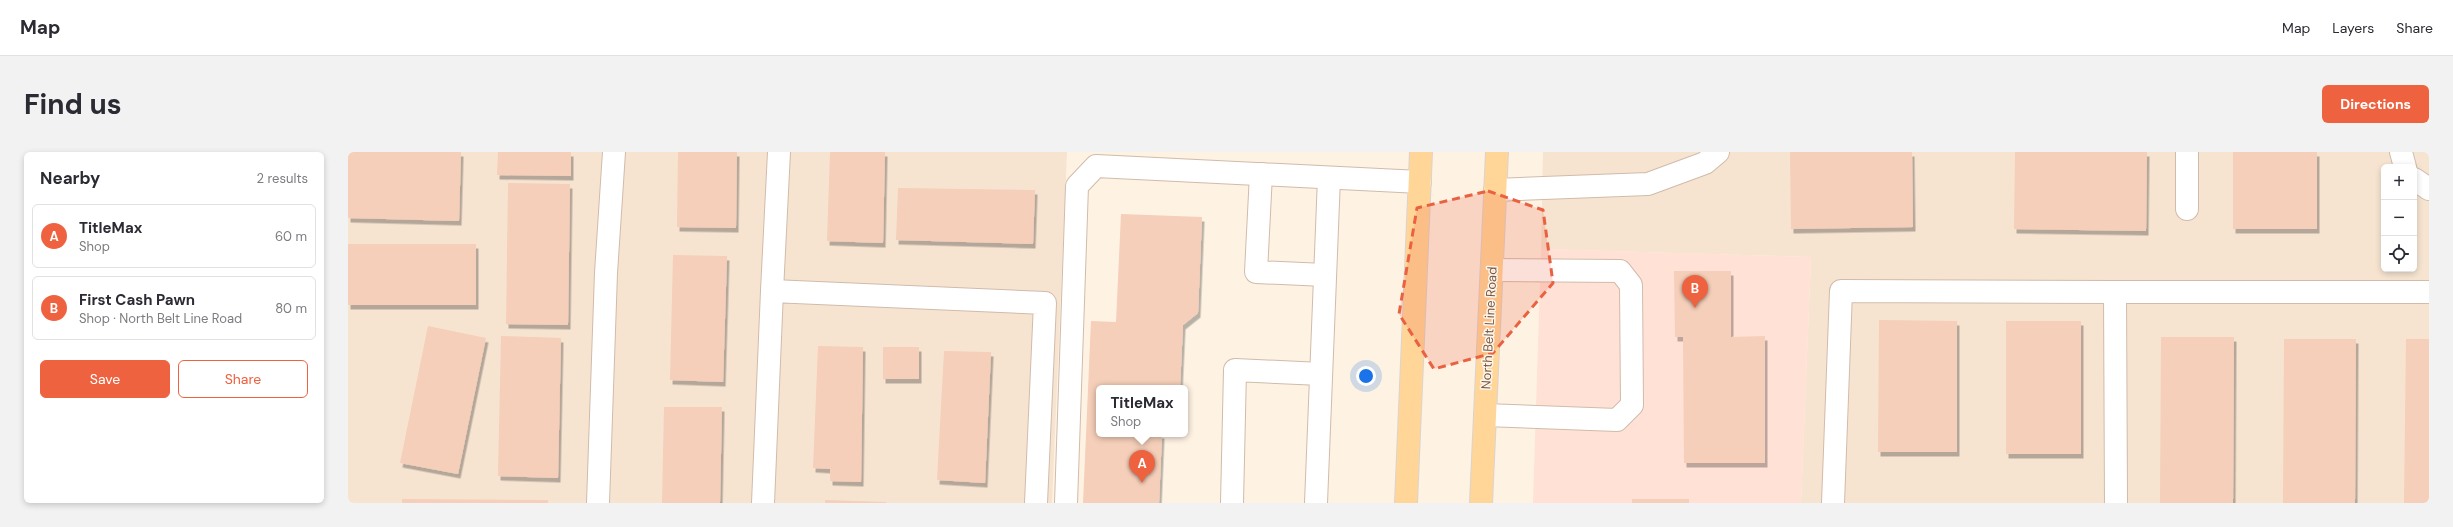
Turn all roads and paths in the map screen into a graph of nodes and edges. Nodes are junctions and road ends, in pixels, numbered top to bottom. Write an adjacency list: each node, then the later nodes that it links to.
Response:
1 (614, 152): 23 (lane)
2 (779, 152): 18 (lane)
3 (1421, 152): 12 (main road)
4 (1497, 152): 14 (main road, North Belt Line Road)
5 (1718, 152): 14 (lane)
6 (2187, 152): 15 (lane)
7 (2400, 152): 8 (lane)
8 (2404, 164)
9 (1261, 174): 10 (lane); 17 (lane); 26 (lane)
10 (1328, 178): 12 (lane); 17 (lane)
11 (2417, 181): 13 (lane)
12 (1420, 182): 29 (main road)
13 (2429, 189)
14 (1495, 190): 16 (main road, North Belt Line Road)
15 (2187, 209)
16 (1492, 270): 22 (main road, North Belt Line Road); 22 (lane)
17 (1325, 275): 21 (lane)
18 (772, 291): 24 (lane); 25 (lane)
19 (2115, 292): 20 (lane); 31 (lane); 32 (lane)
20 (2429, 292)
21 (1321, 374): 27 (lane); 28 (lane)
22 (1485, 415): 30 (main road, North Belt Line Road)
23 (598, 503)
24 (763, 503)
25 (1036, 503)
26 (1066, 503)
27 (1232, 503)
28 (1316, 503)
29 (1406, 503)
30 (1481, 503)
31 (1833, 503)
32 (2116, 503)

